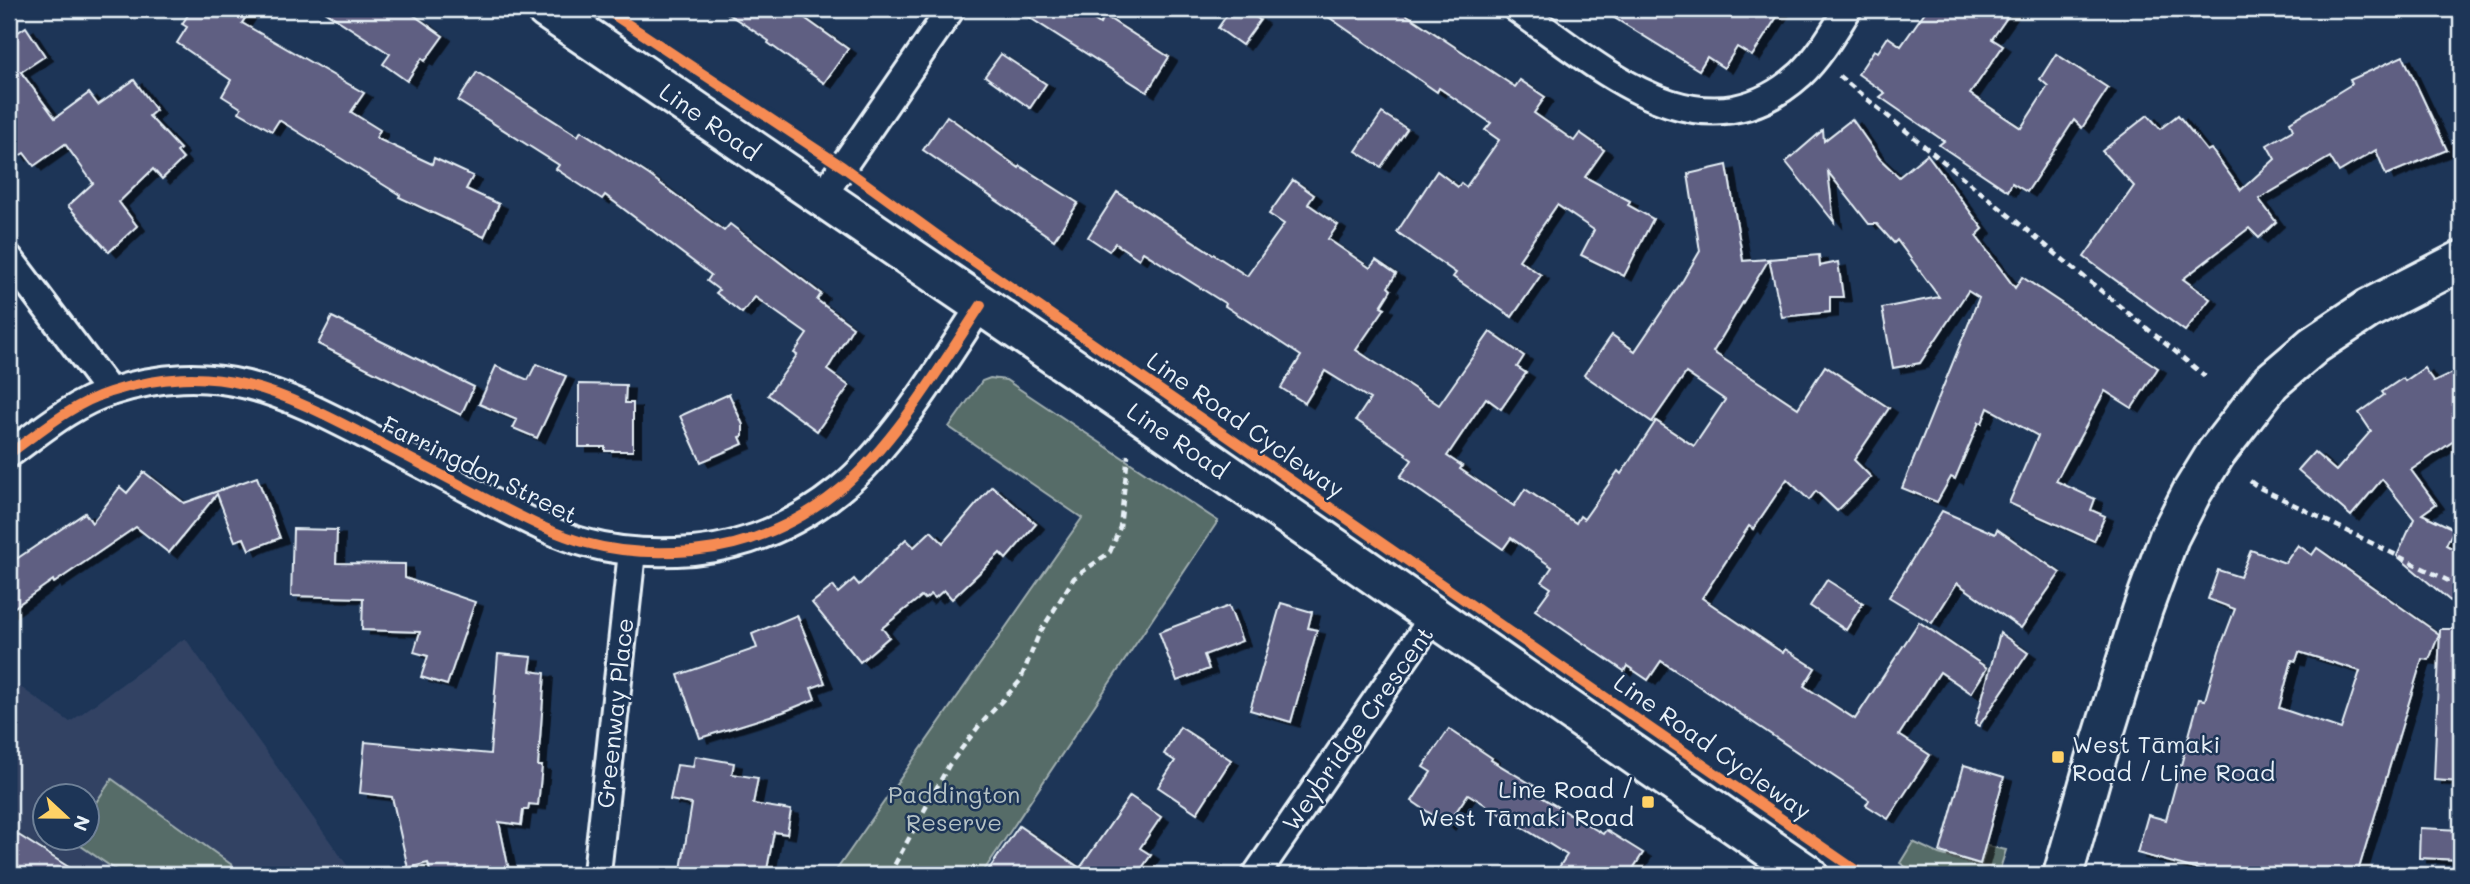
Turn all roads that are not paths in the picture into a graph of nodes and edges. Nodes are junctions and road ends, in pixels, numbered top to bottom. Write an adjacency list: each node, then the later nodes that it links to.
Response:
1 (546, 9): 5 (main road, Line Road)
2 (951, 9): 5 (street)
3 (1517, 9): 4 (street)
4 (1848, 9)
5 (821, 198): 8 (main road, Line Road)
6 (9, 258): 9 (street)
7 (2461, 261): 16 (main road)
8 (981, 305): 11 (street, Farringdon Street); 12 (main road, Line Road)
9 (110, 392): 10 (street, Farringdon Street); 11 (street, Farringdon Street)
10 (9, 454)
11 (632, 552): 13 (street, Greenway Place)
12 (1434, 616): 14 (street, Weybridge Crescent); 15 (main road, Line Road)
13 (597, 873)
14 (1256, 875)
15 (1808, 875)
16 (2063, 875)

